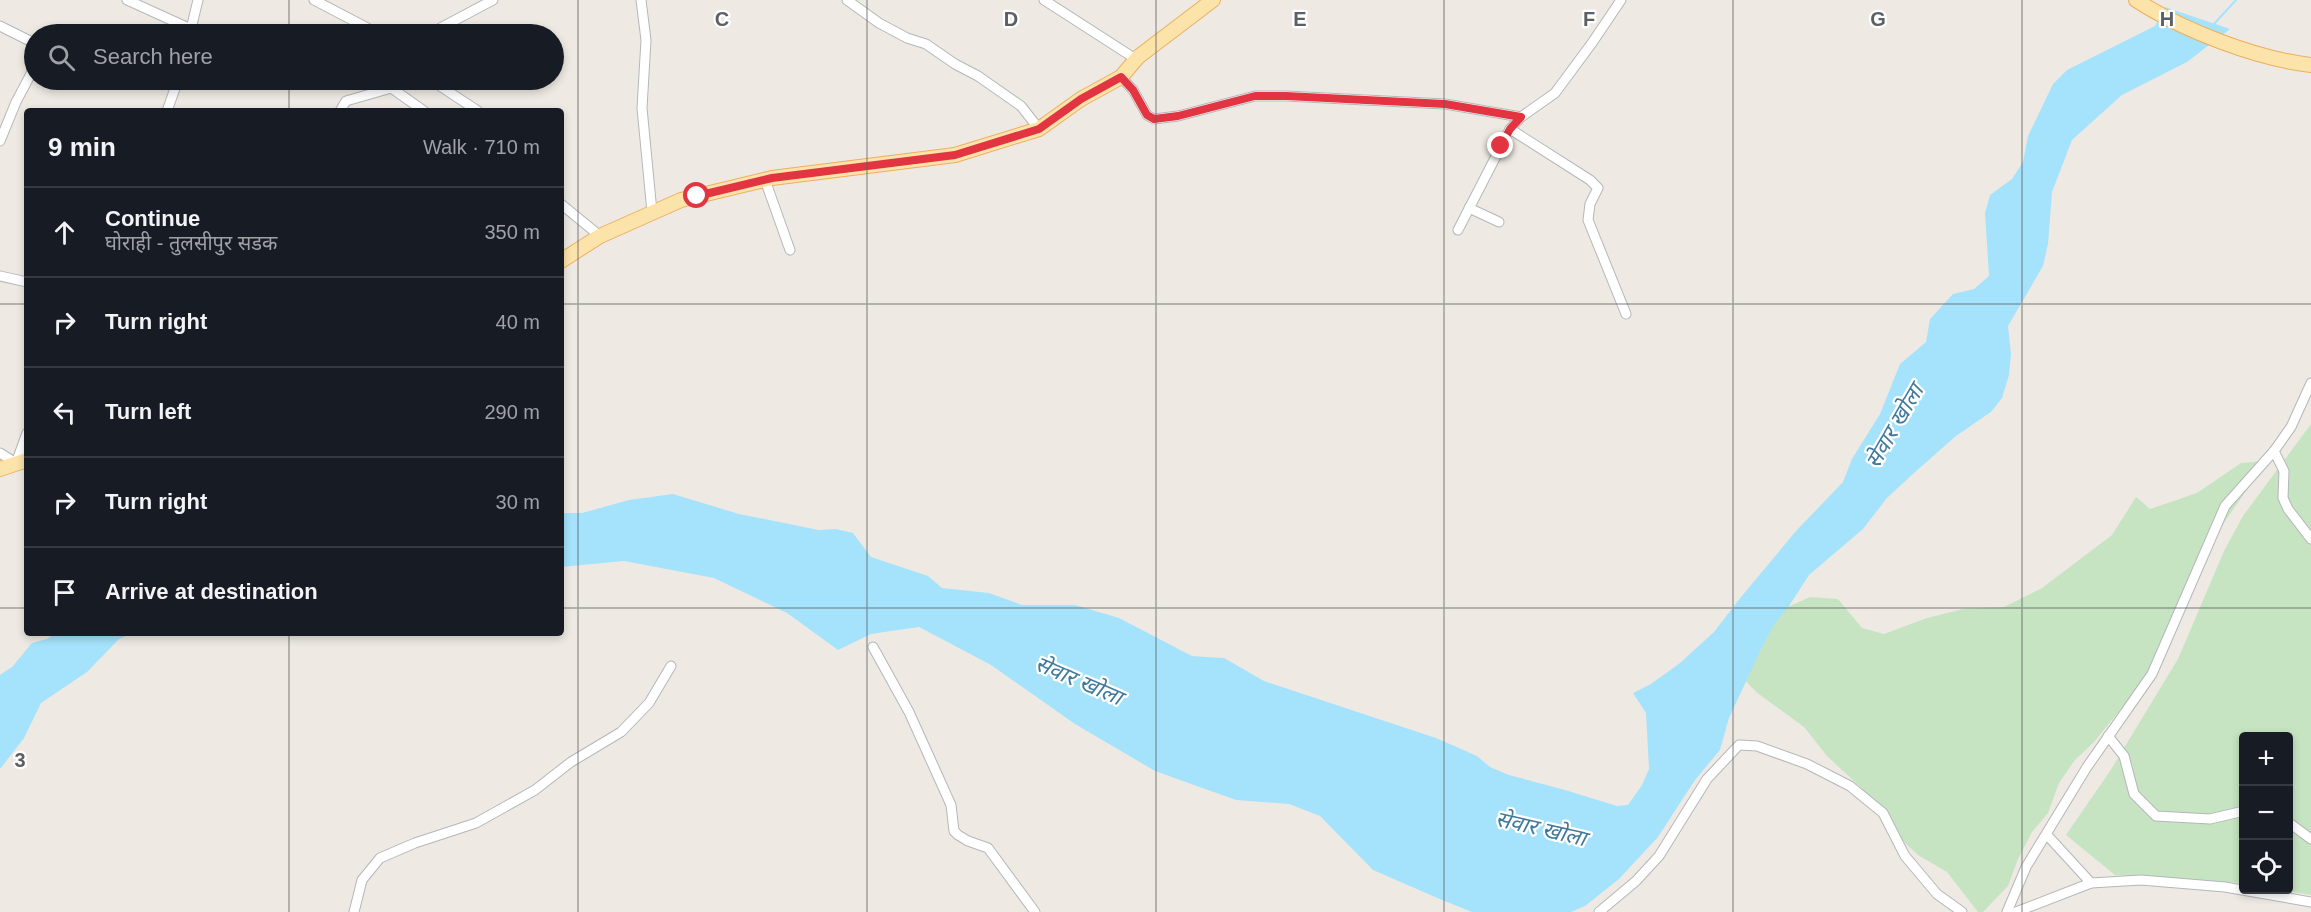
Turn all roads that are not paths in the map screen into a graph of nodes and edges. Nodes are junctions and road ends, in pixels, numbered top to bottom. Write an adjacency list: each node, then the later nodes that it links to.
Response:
1 (127, 0): 11 (street)
2 (198, 0): 12 (street)
3 (314, 0): 13 (street)
4 (493, 0): 14 (street)
5 (641, 0): 36 (street)
6 (847, 0): 30 (street)
7 (1044, 0): 17 (street)
8 (1213, 0): 17 (main road)
9 (1621, 0): 29 (street)
10 (2136, 0): 18 (main road)
11 (174, 24)
12 (192, 24)
13 (360, 24)
14 (448, 24)
15 (0, 26): 16 (street)
16 (24, 38)
17 (1138, 57): 19 (main road)
18 (2311, 64)
19 (1121, 77): 29 (street); 30 (main road)
20 (24, 87): 32 (street)
21 (174, 90): 25 (street)
22 (381, 90): 26 (street)
23 (394, 90): 27 (street)
24 (446, 90): 28 (street)
25 (168, 108)
26 (342, 108)
27 (419, 108)
28 (473, 108)
29 (1521, 117): 31 (street)
30 (1039, 129): 33 (main road)
31 (1510, 129): 35 (street); 44 (street)
32 (0, 141)
33 (765, 180): 36 (main road); 40 (street)
34 (564, 207): 39 (street)
35 (1469, 208): 37 (street); 38 (street)
36 (652, 212): 39 (main road)
37 (1500, 222)
38 (1458, 230)
39 (600, 237): 41 (main road)
40 (790, 250)
41 (564, 259)
42 (0, 276): 43 (street)
43 (24, 281)
44 (1626, 314)
45 (2311, 383): 46 (street)
46 (2274, 452): 50 (street); 53 (street)
47 (0, 453): 48 (street)
48 (21, 461): 49 (main road)
49 (0, 469)
50 (2311, 539)
51 (873, 647): 61 (street)
52 (671, 666): 60 (street)
53 (2108, 736): 54 (street); 56 (street)
54 (2239, 813)
55 (2293, 825): 57 (street)
56 (2047, 835): 58 (street); 64 (street)
57 (2311, 839)
58 (2091, 883): 59 (street); 65 (street)
59 (2311, 902)
60 (354, 912)
61 (1035, 912)
62 (1599, 912): 63 (street)
63 (1962, 912)
64 (2007, 912)
65 (2016, 912)

